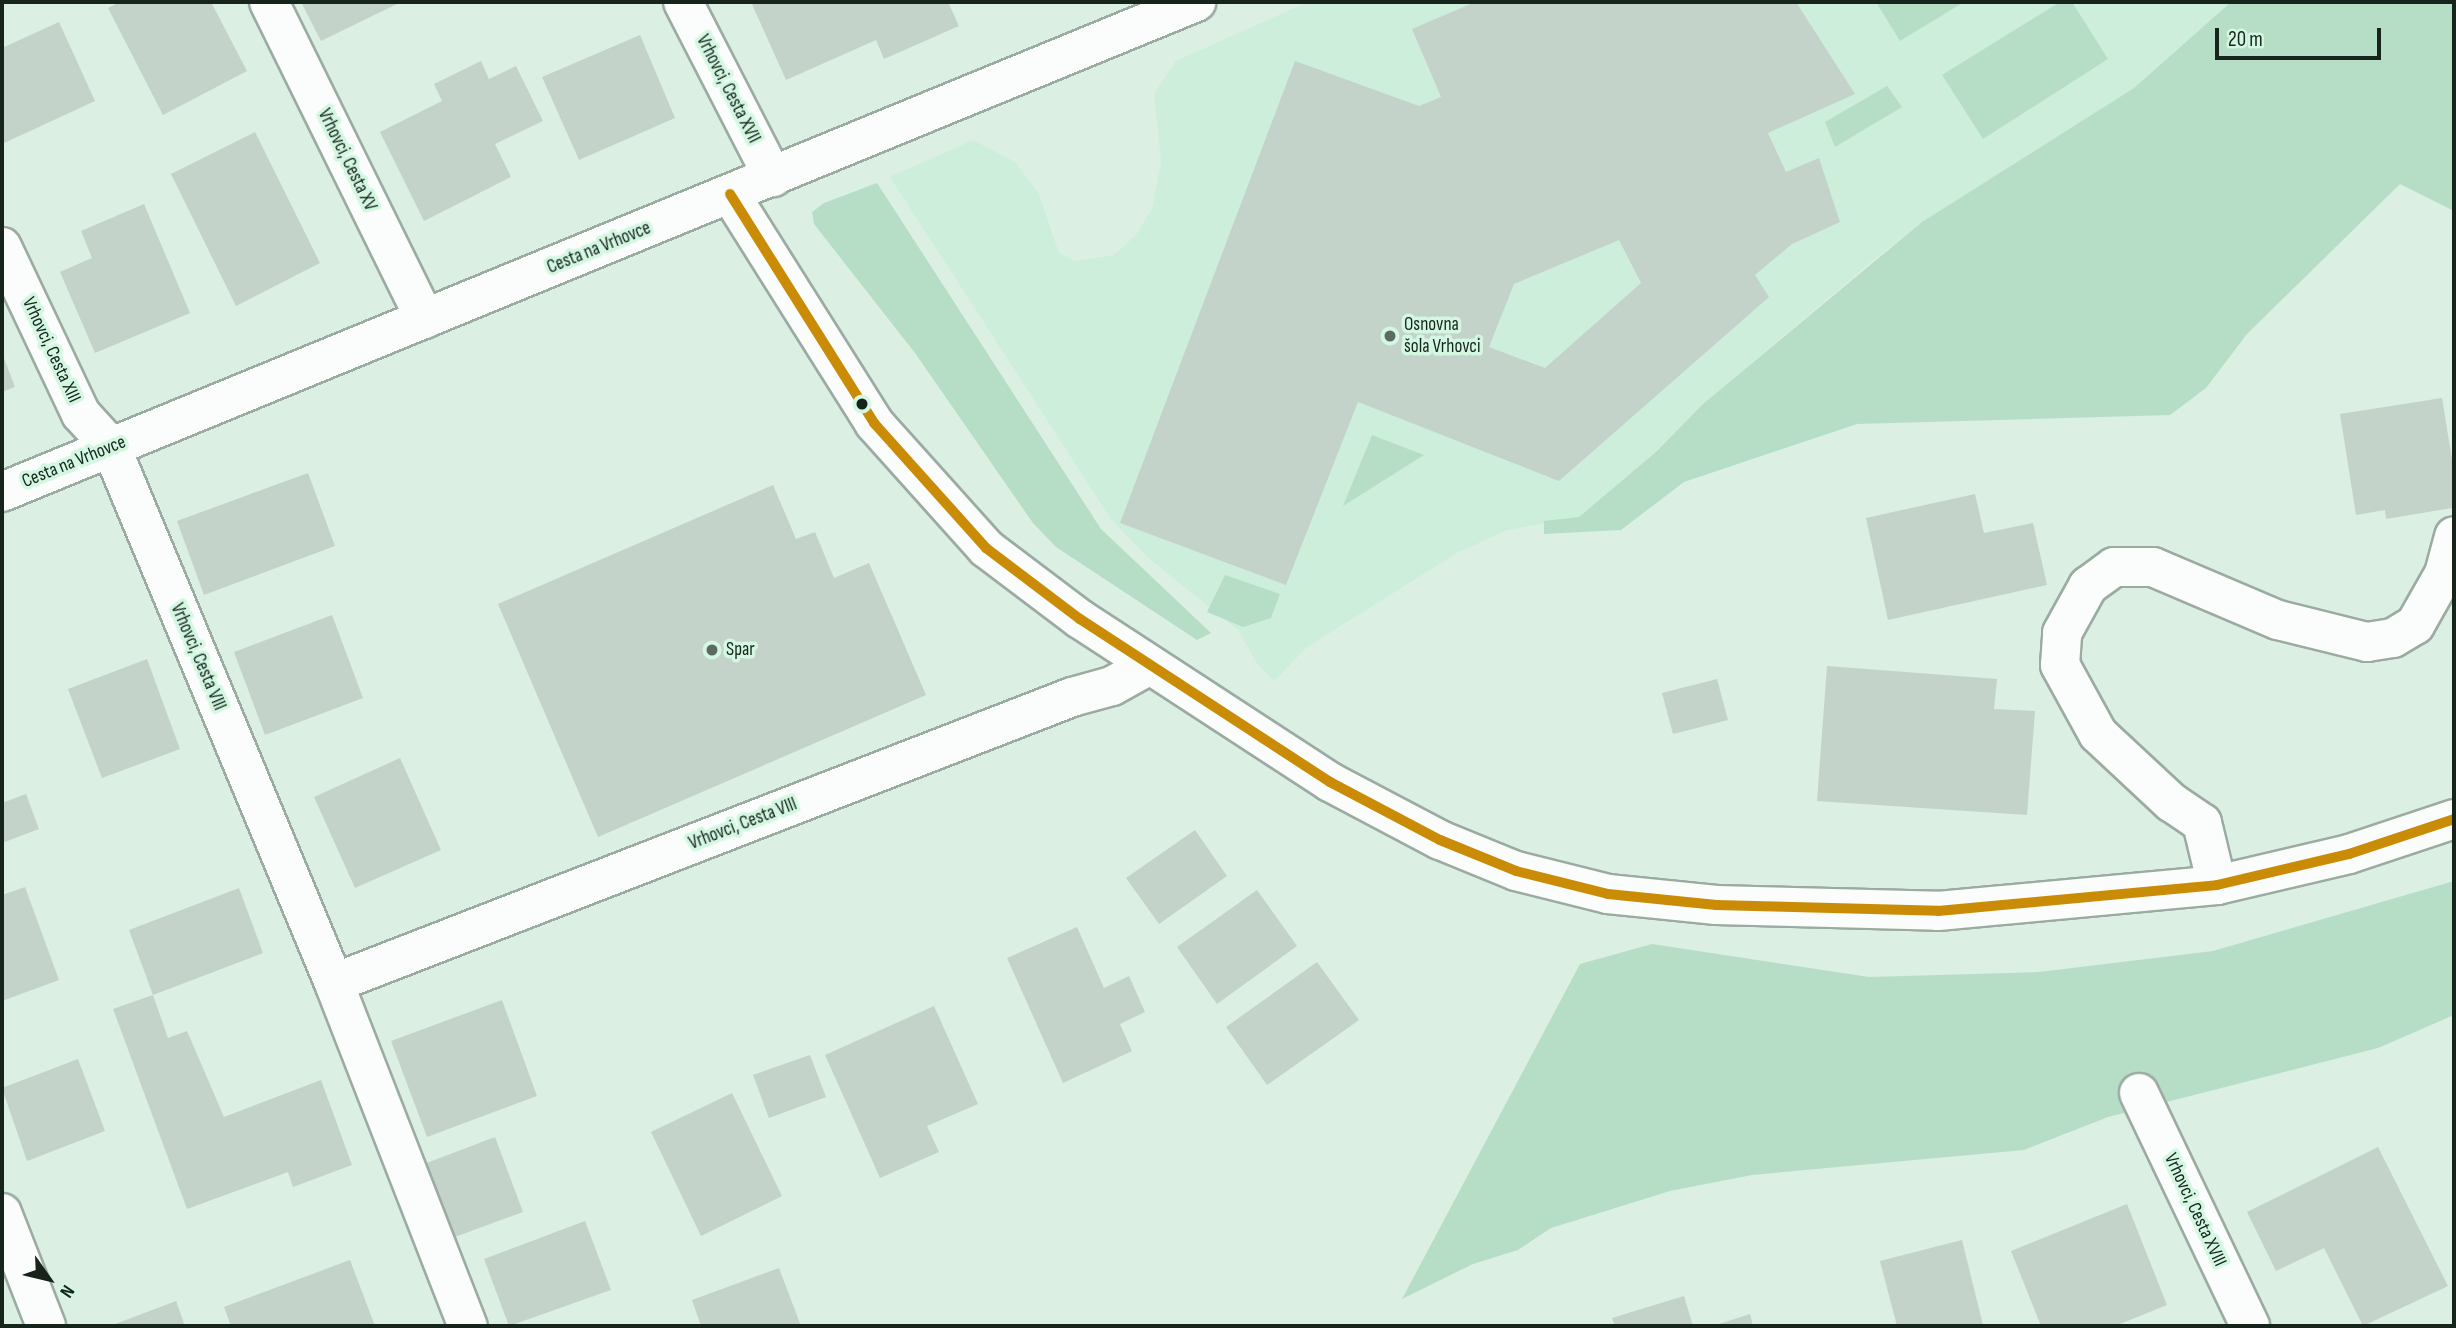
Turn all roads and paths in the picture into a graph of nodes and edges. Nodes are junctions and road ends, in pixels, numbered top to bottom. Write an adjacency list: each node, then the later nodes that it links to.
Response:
1 (269, 2): 7 (street, Vrhovci, Cesta XV)
2 (683, 2): 4 (street, Vrhovci, Cesta XVII)
3 (1196, 2): 4 (street, Cesta na Vrhovce)
4 (774, 177): 5 (street, Cesta na Vrhovce)
5 (730, 194): 7 (street, Cesta na Vrhovce); 11 (street)
6 (2, 247): 8 (street, Vrhovci, Cesta XIII)
7 (425, 318): 8 (street, Cesta na Vrhovce)
8 (111, 447): 9 (street, Cesta na Vrhovce); 14 (street, Vrhovci, Cesta VIII)
9 (2, 492)
10 (2454, 536): 13 (street)
11 (1150, 665): 13 (street); 14 (street, Vrhovci, Cesta VIII)
12 (2454, 819): 13 (street)
13 (2217, 885)
14 (334, 983): 18 (street, Vrhovci, Cesta VIII)
15 (2139, 1093): 19 (street, Vrhovci, Cesta XVIII)
16 (2, 1213): 17 (street)
17 (46, 1326)
18 (468, 1326)
19 (2250, 1326)

